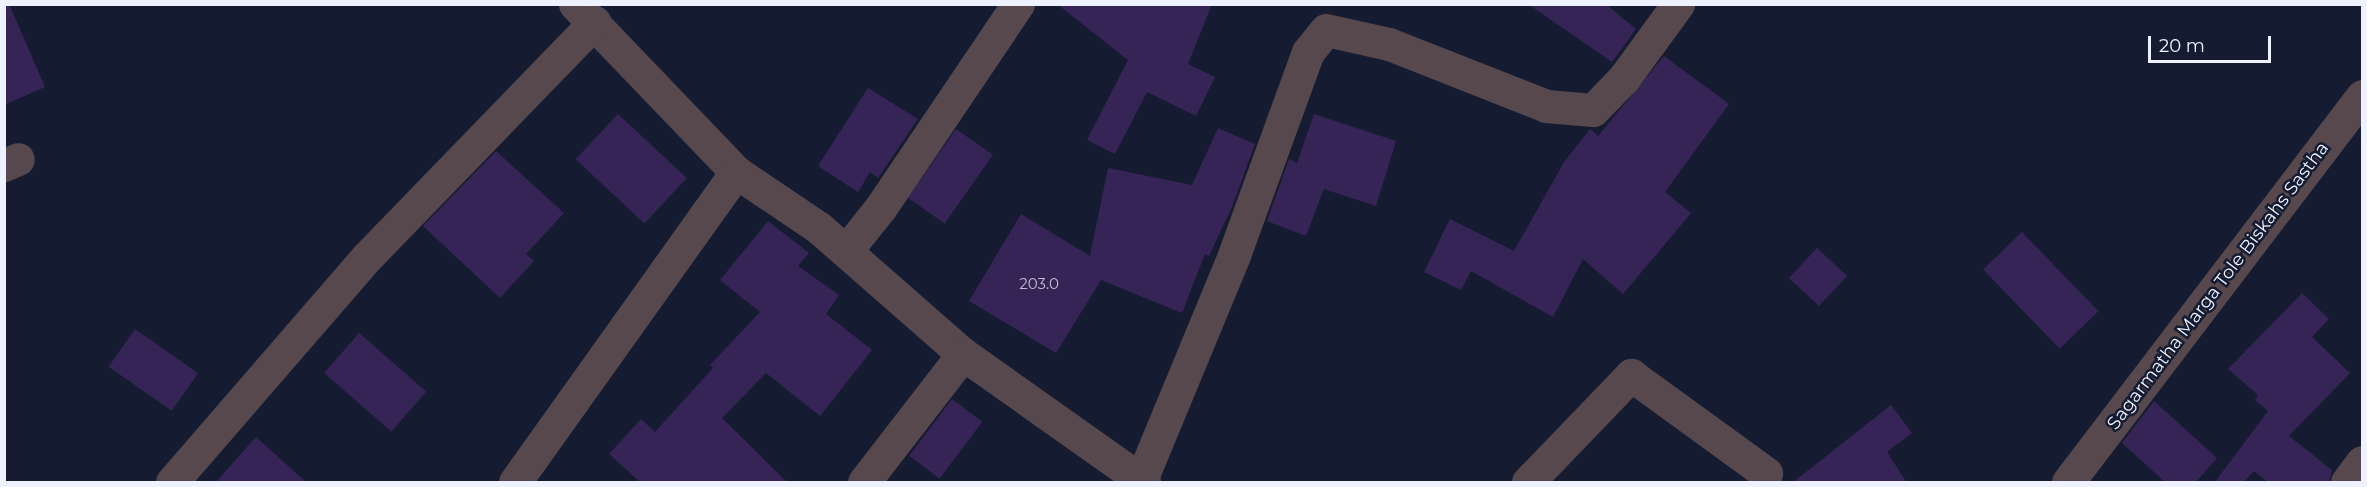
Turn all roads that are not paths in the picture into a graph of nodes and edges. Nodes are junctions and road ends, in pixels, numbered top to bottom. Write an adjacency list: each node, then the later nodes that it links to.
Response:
1 (1018, 4): 6 (street)
2 (1678, 4): 10 (street)
3 (585, 13): 5 (street); 12 (street)
4 (2362, 96): 11 (street, Sagarmatha Marga Tole Biskahs Sastha)
5 (736, 172): 6 (street); 13 (street)
6 (846, 251): 7 (street)
7 (963, 354): 10 (street); 14 (street)
8 (2362, 462): 16 (street)
9 (1766, 473): 15 (street)
10 (1128, 477)
11 (2071, 480)
12 (172, 483)
13 (515, 483)
14 (864, 483)
15 (1528, 483)
16 (2347, 483)

